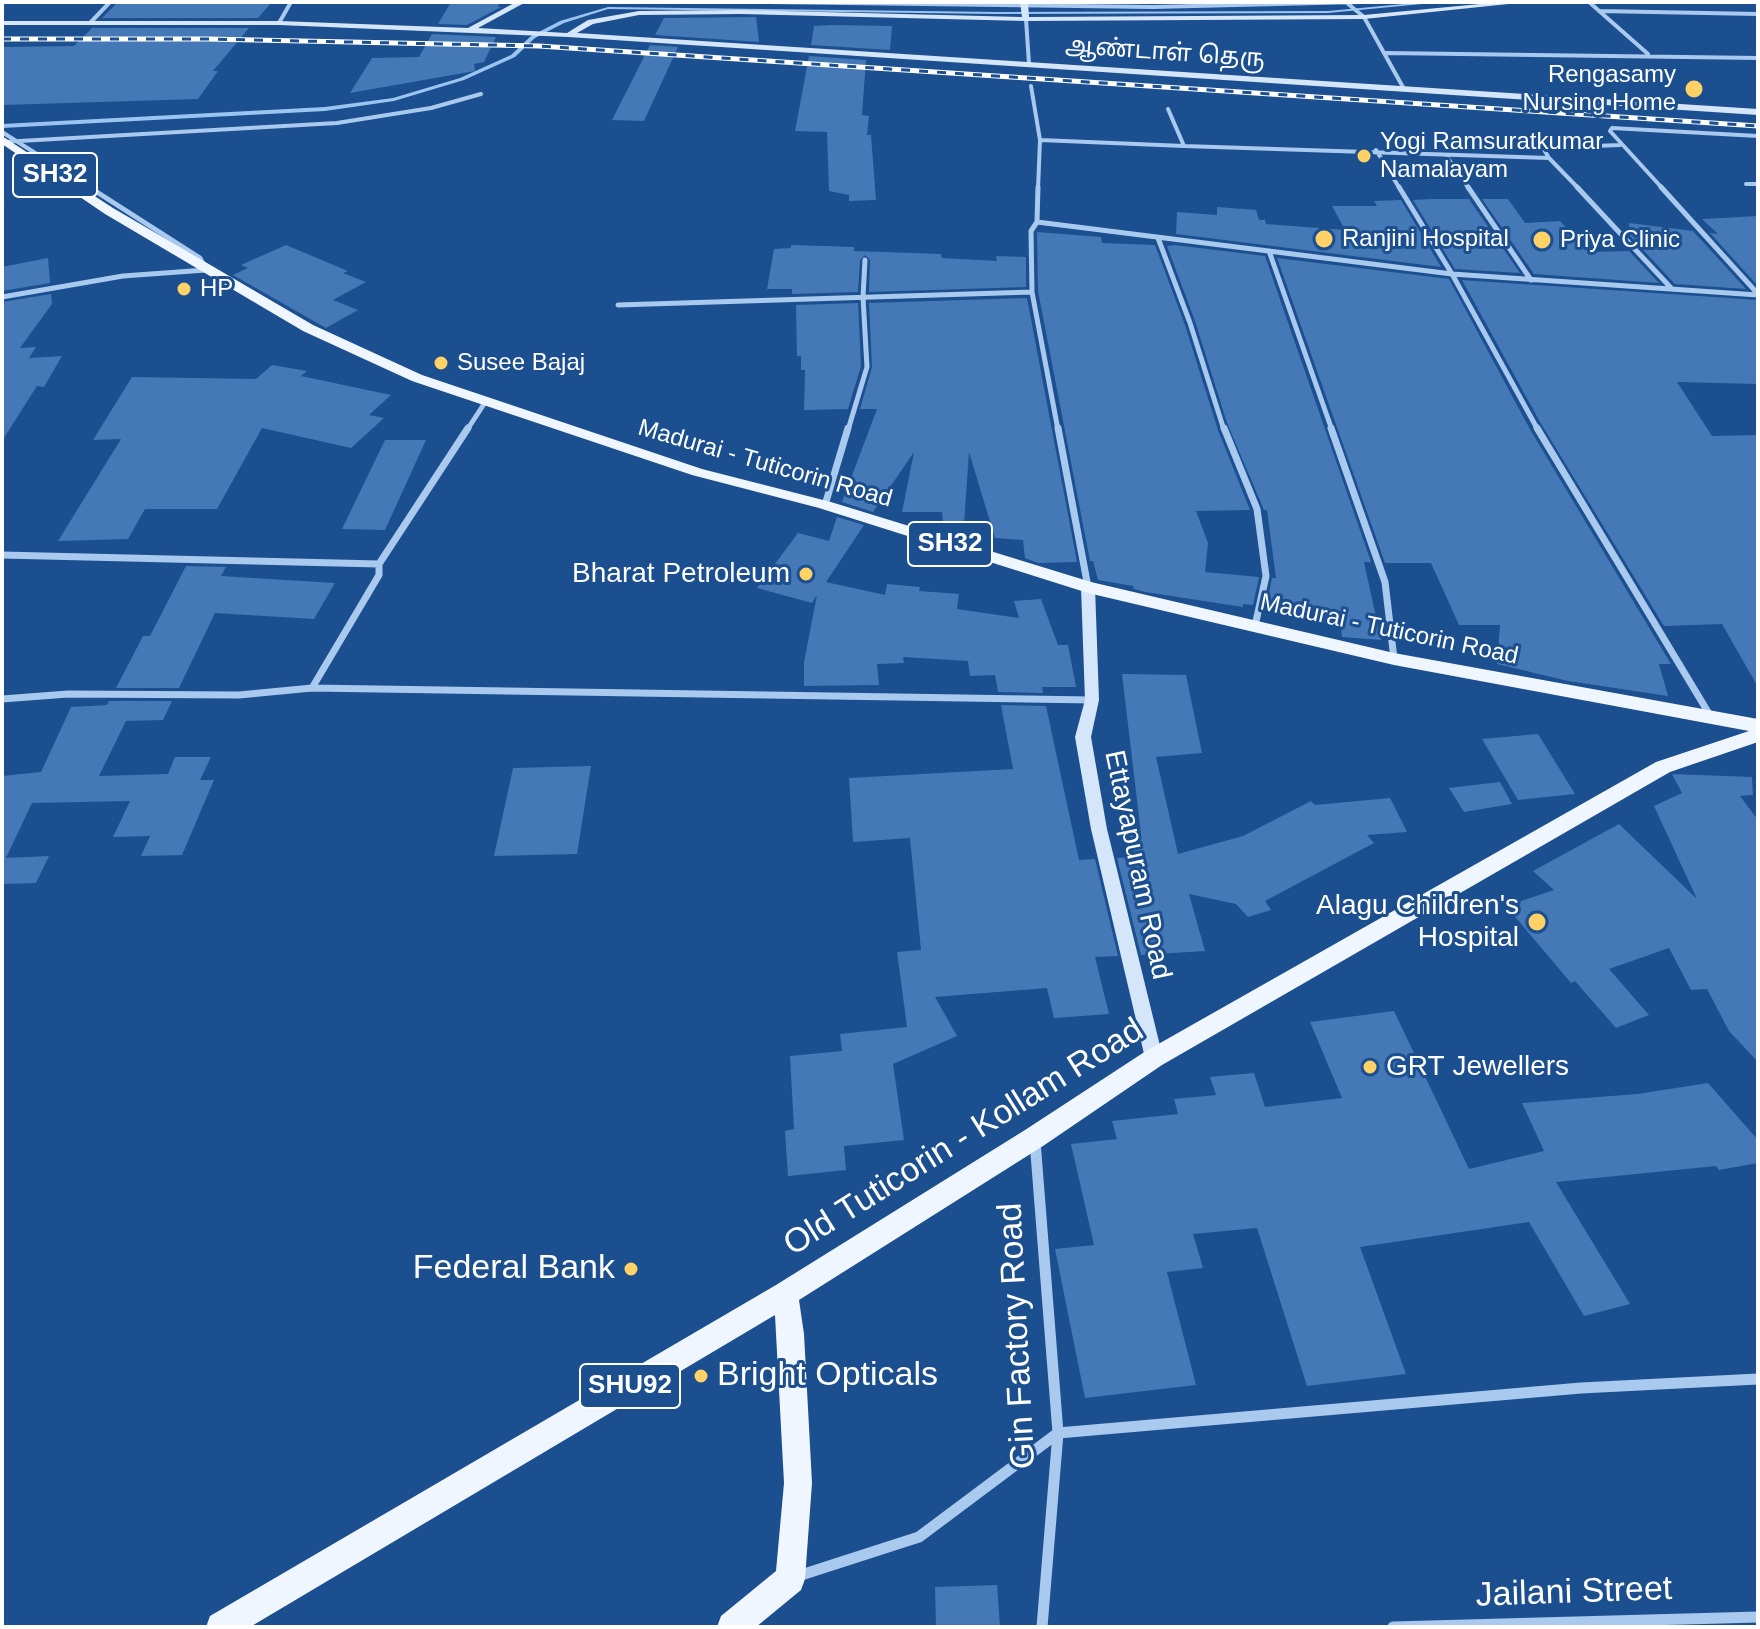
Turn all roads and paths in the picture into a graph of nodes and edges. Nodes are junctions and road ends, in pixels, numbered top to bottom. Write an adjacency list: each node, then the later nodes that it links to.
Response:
1 (110, 2): 14 (street)
2 (291, 2): 15 (street)
3 (522, 2): 16 (street)
4 (769, 2): 9 (street)
5 (1360, 2): 8 (street)
6 (1524, 2): 12 (street)
7 (1589, 2): 10 (street)
8 (1347, 4): 9 (street); 12 (street)
9 (1025, 10): 12 (street); 17 (street); 21 (street)
10 (1599, 11): 11 (street); 19 (street)
11 (1758, 14)
12 (1361, 15): 18 (street)
13 (2, 23): 14 (street, ஆண்டாள் தெரு)
14 (90, 23): 15 (street, ஆண்டாள் தெரு)
15 (279, 23): 16 (street, ஆண்டாள் தெரு)
16 (469, 30): 17 (street, ஆண்டாள் தெரு)
17 (568, 35): 21 (street, ஆண்டாள் தெரு)
18 (1386, 53): 19 (street); 23 (street)
19 (1649, 55): 20 (street)
20 (1758, 58)
21 (1029, 64): 23 (street, ஆண்டாள் தெரு)
22 (1031, 86): 29 (street)
23 (1404, 89): 26 (street, ஆண்டாள் தெரு)
24 (481, 94): 30 (street)
25 (1168, 109): 32 (street)
26 (1758, 112)
27 (2, 132): 30 (street)
28 (1758, 136): 31 (street)
29 (1040, 140): 32 (street); 38 (street)
30 (6, 141): 42 (main road, Madurai - Tuticorin Road / SH32); 42 (street)
31 (1620, 145): 35 (street); 47 (street)
32 (1184, 146): 33 (street)
33 (1376, 150): 34 (street); 43 (street)
34 (1446, 155): 35 (street); 44 (street)
35 (1549, 158): 45 (street)
36 (1746, 184): 37 (street)
37 (1758, 184)
38 (1037, 222): 39 (street); 46 (street)
39 (1158, 238): 40 (street); 56 (street)
40 (1269, 251): 43 (street); 57 (street)
41 (865, 260): 49 (street)
42 (206, 270): 48 (street); 51 (main road, Madurai - Tuticorin Road / SH32)
43 (1452, 274): 44 (street); 61 (street)
44 (1531, 280): 45 (street)
45 (1673, 290): 47 (street)
46 (1032, 292): 49 (street); 55 (street)
47 (1758, 294)
48 (2, 297)
49 (863, 297): 50 (street); 52 (street)
50 (618, 305)
51 (486, 401): 52 (main road, Madurai - Tuticorin Road / SH32); 54 (street)
52 (825, 505): 55 (main road, Madurai - Tuticorin Road / SH32)
53 (2, 555): 54 (street)
54 (379, 564): 58 (street)
55 (1088, 587): 56 (main road, Madurai - Tuticorin Road / SH32); 60 (street, Ettayapuram Road)
56 (1255, 626): 57 (main road, Madurai - Tuticorin Road / SH32)
57 (1394, 659): 61 (main road, Madurai - Tuticorin Road / SH32)
58 (312, 688): 59 (street); 60 (street)
59 (2, 699)
60 (1092, 700): 64 (street, Ettayapuram Road)
61 (1712, 718): 62 (main road, Madurai - Tuticorin Road / SH32)
62 (1758, 726)
63 (1758, 735): 64 (main road, Old Tuticorin - Kollam Road / SHU92)
64 (1154, 1058): 65 (main road, Old Tuticorin - Kollam Road / SHU92)
65 (1034, 1138): 66 (main road, Old Tuticorin - Kollam Road / SHU92); 68 (street, Gin Factory Road)
66 (785, 1294): 69 (main road); 71 (main road, Old Tuticorin - Kollam Road / SHU92)
67 (1758, 1379): 68 (street)
68 (1058, 1433): 69 (street); 73 (street, Gin Factory Road)
69 (790, 1579): 72 (main road)
70 (1758, 1617): 74 (street, Jailani Street)
71 (221, 1627)
72 (732, 1627)
73 (1042, 1627)
74 (1393, 1627)

